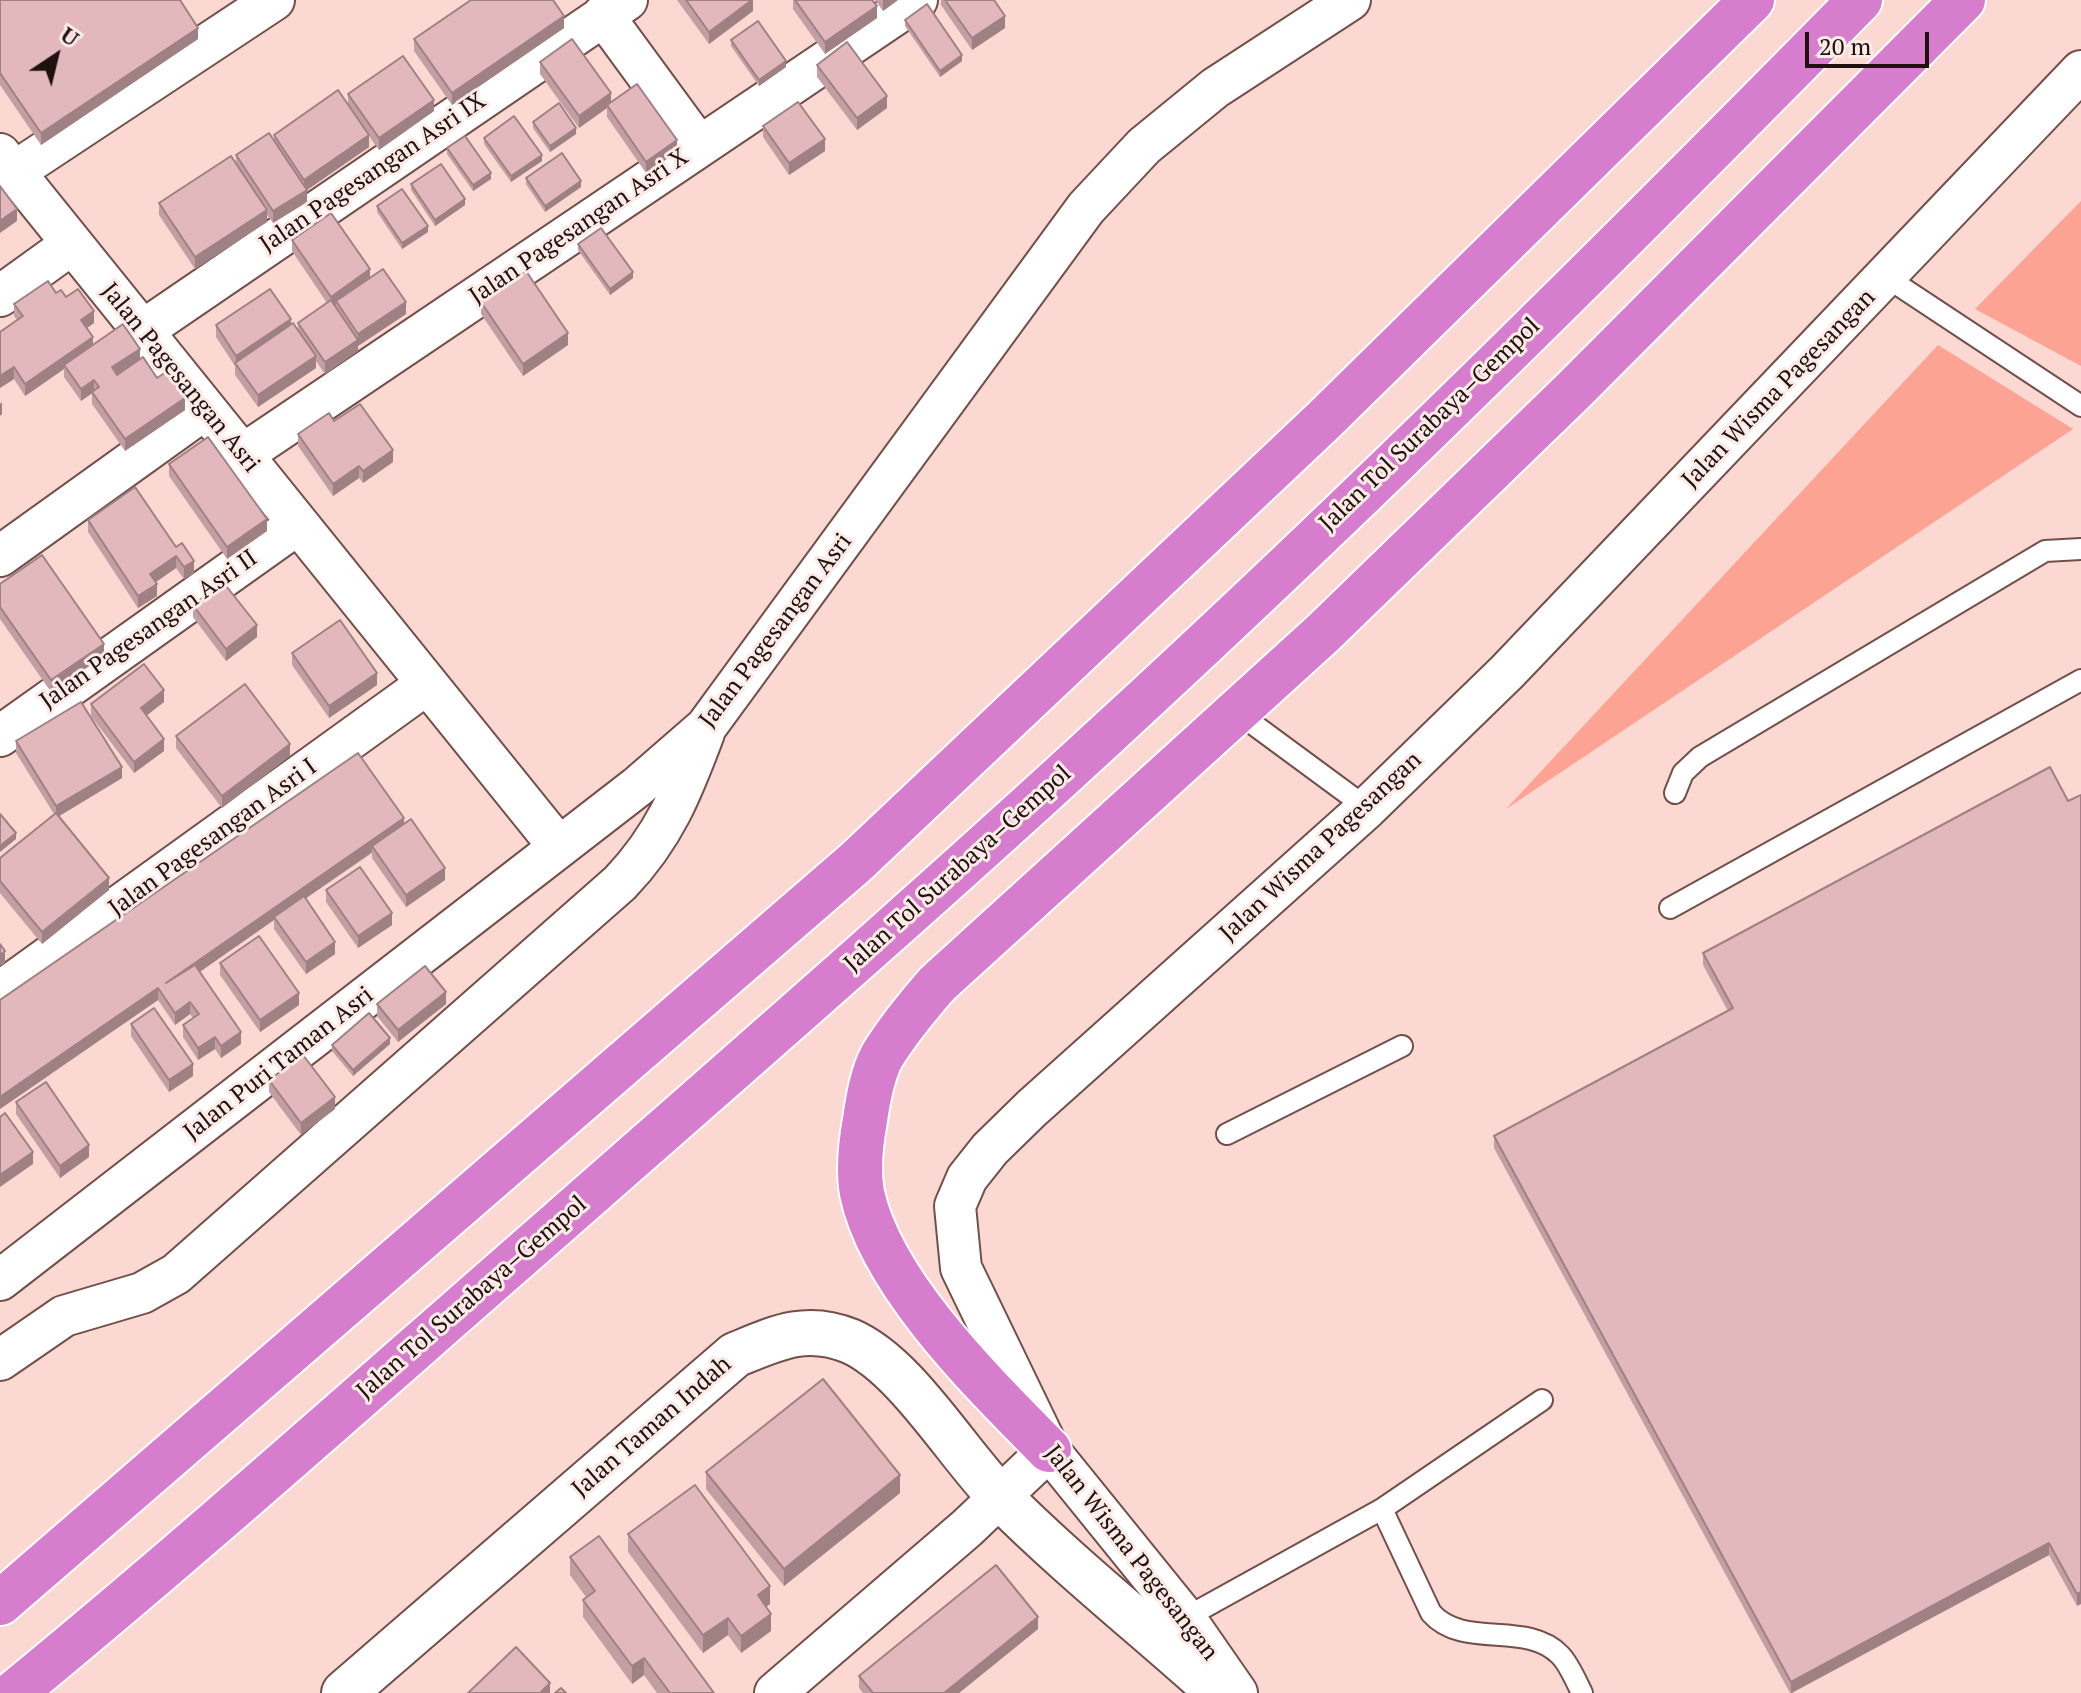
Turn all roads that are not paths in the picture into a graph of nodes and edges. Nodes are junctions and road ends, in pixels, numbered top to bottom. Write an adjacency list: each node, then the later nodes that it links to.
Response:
1 (274, 0): 10 (street)
2 (917, 0): 9 (street, Jalan Pagesangan Asri X)
3 (1350, 0): 24 (street, Jalan Pagesangan Asri)
4 (1752, 0): 39 (highway)
5 (1860, 0): 40 (highway, Jalan Tol Surabaya–Gempol)
6 (1963, 0): 23 (highway)
7 (615, 8): 9 (street, Jalan Pagesangan Asri IX); 14 (street, Jalan Pagesangan Asri IX)
8 (2081, 71): 12 (street, Jalan Wisma Pagesangan)
9 (699, 146): 17 (street, Jalan Pagesangan Asri X)
10 (7, 163): 11 (street, Jalan Pagesangan Asri)
11 (72, 244): 13 (street); 14 (street, Jalan Pagesangan Asri)
12 (1886, 277): 15 (lane); 27 (street, Jalan Wisma Pagesangan)
13 (0, 296)
14 (142, 331): 16 (street, Jalan Pagesangan Asri)
15 (2081, 406)
16 (205, 409): 17 (street, Jalan Pagesangan Asri); 20 (street)
17 (242, 455): 18 (street, Jalan Pagesangan Asri)
18 (298, 524): 22 (street, Jalan Pagesangan Asri); 25 (street, Jalan Pagesangan Asri II)
19 (2081, 549): 26 (lane)
20 (0, 556)
21 (2081, 680): 29 (lane)
22 (427, 684): 28 (street, Jalan Pagesangan Asri); 30 (street, Jalan Pagesangan Asri I)
23 (1238, 713): 27 (lane); 36 (highway)
24 (706, 727): 28 (street, Jalan Pagesangan Asri); 34 (street)
25 (0, 736)
26 (1675, 793)
27 (1367, 808): 36 (street, Jalan Wisma Pagesangan)
28 (559, 847): 33 (street, Jalan Puri Taman Asri)
29 (1670, 908)
30 (0, 992)
31 (1402, 1046): 32 (lane)
32 (1227, 1134)
33 (0, 1280)
34 (0, 1360)
35 (1542, 1400): 38 (lane)
36 (1049, 1450): 37 (street); 41 (street, Jalan Wisma Pagesangan)
37 (1000, 1498): 44 (street, Jalan Taman Indah); 45 (street); 46 (street, Jalan Taman Indah)
38 (1382, 1509): 41 (lane); 48 (lane)
39 (0, 1603)
40 (117, 1609): 42 (highway, Jalan Tol Surabaya–Gempol); 43 (highway)
41 (1185, 1618): 47 (street, Jalan Wisma Pagesangan)
42 (14, 1693)
43 (50, 1693)
44 (344, 1693)
45 (775, 1693)
46 (1219, 1693)
47 (1237, 1693)
48 (1582, 1693)

